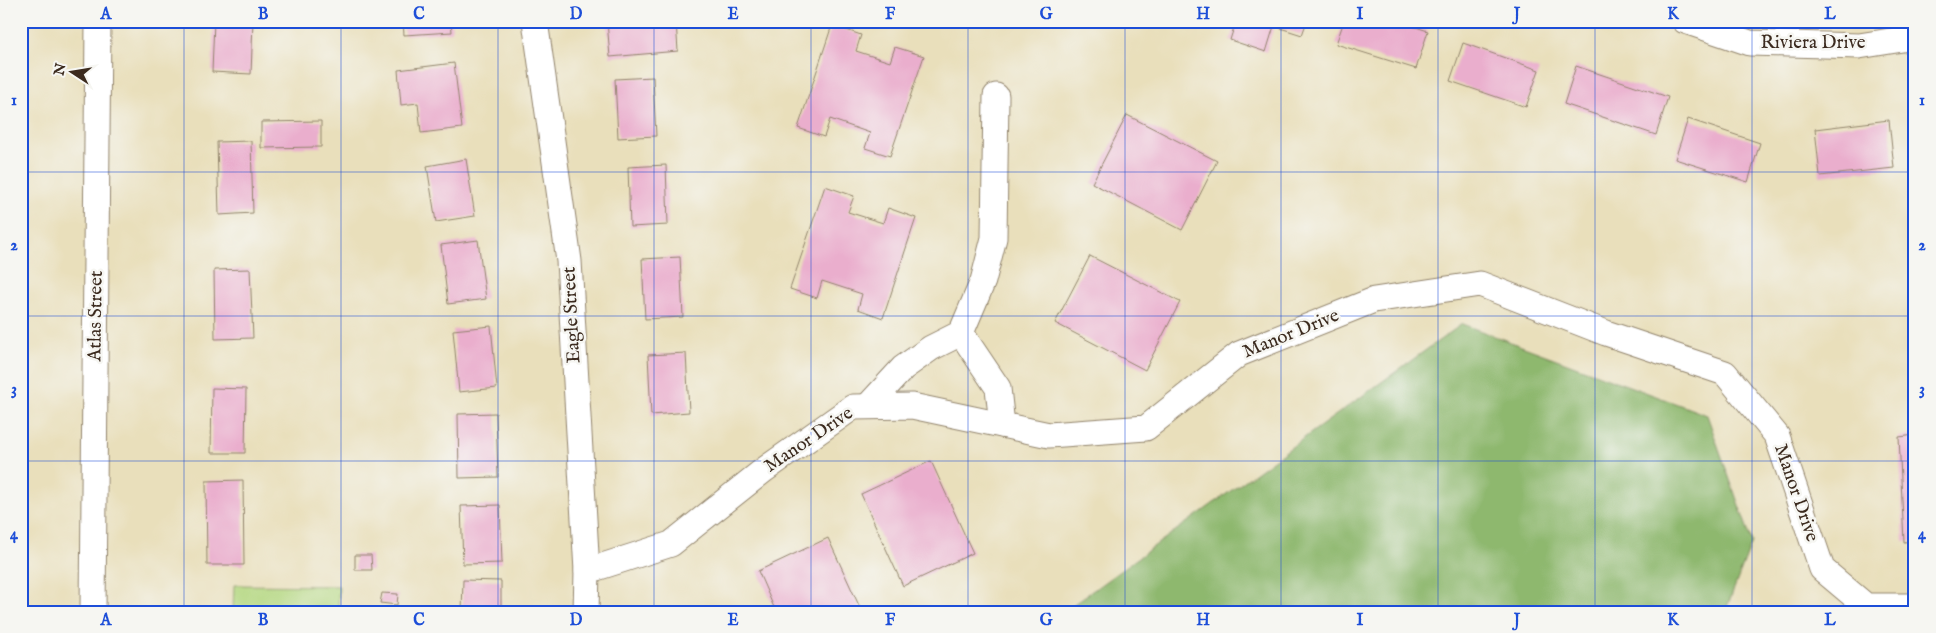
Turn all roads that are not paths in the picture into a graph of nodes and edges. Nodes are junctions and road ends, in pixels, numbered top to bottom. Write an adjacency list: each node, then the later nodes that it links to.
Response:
1 (98, 21): 11 (street, Atlas Street)
2 (535, 21): 9 (street, Eagle Street)
3 (1685, 21): 4 (street, Riviera Drive)
4 (1915, 37)
5 (996, 96): 6 (street)
6 (962, 333): 7 (street); 8 (street)
7 (868, 406): 8 (street, Manor Drive); 9 (street, Manor Drive)
8 (1002, 425): 10 (street, Manor Drive)
9 (587, 570): 12 (street, Eagle Street)
10 (1915, 606)
11 (93, 612)
12 (586, 612)

